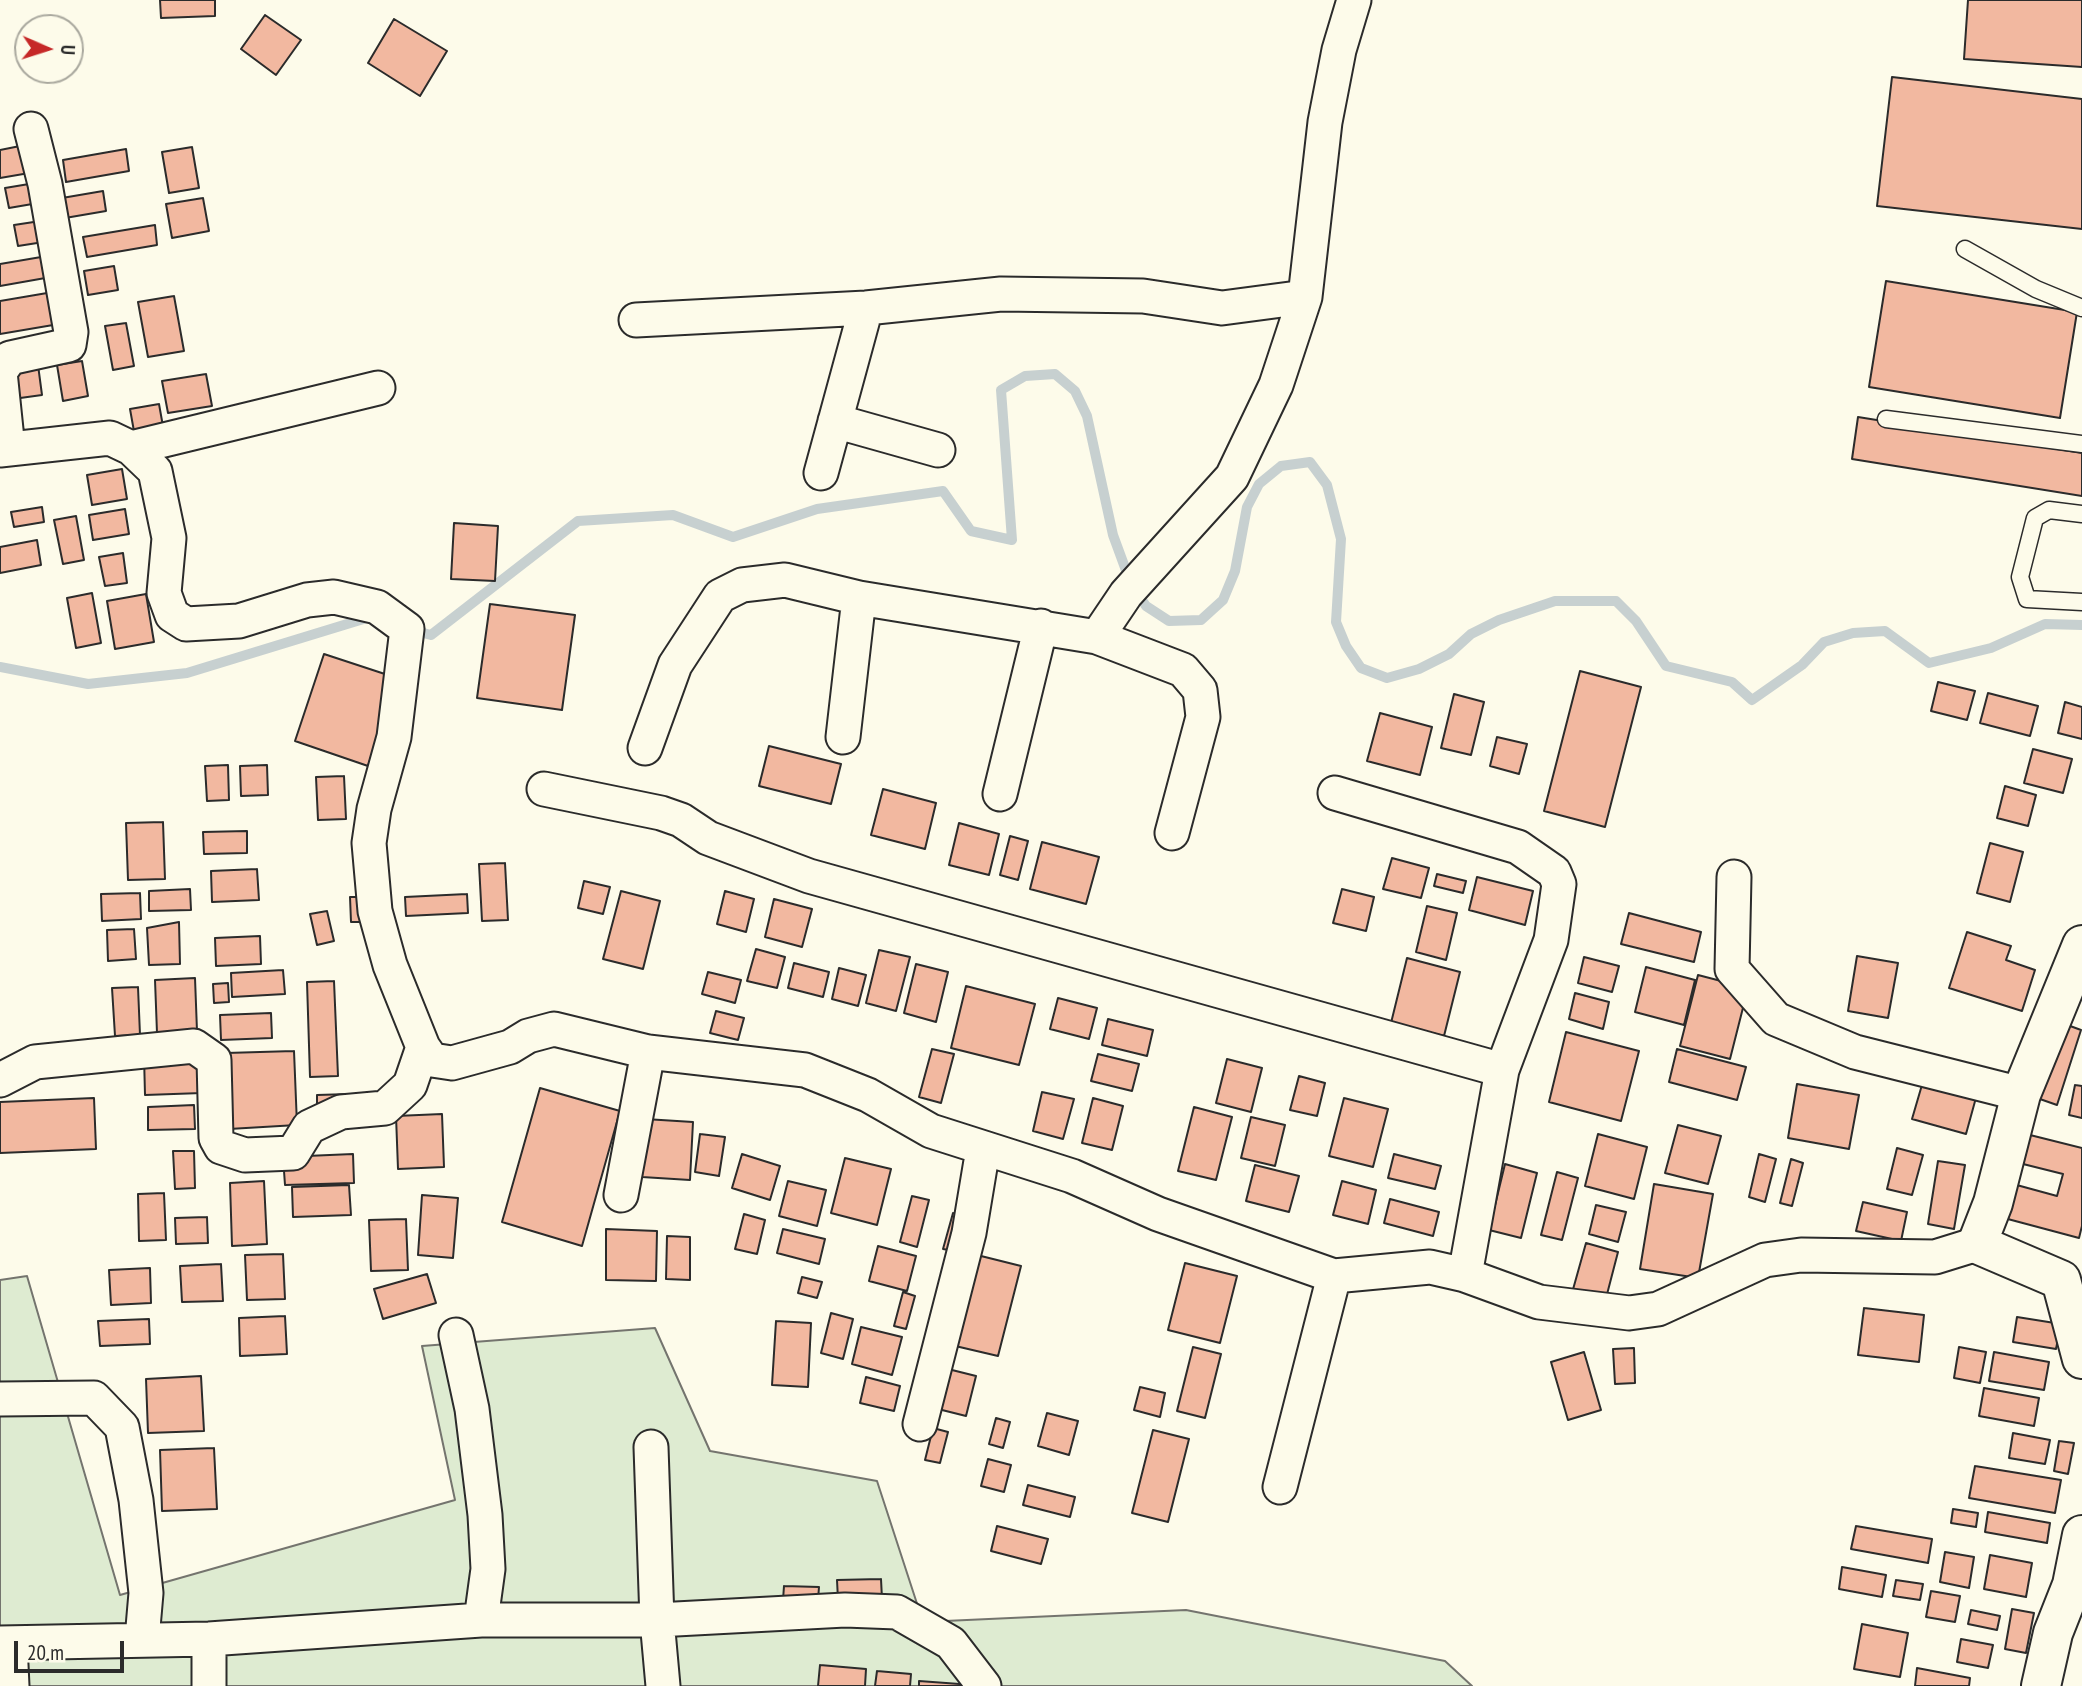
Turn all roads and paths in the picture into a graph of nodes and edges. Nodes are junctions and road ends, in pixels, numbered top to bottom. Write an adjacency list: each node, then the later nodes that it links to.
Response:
1 (1354, 0): 4 (street)
2 (31, 129): 13 (street)
3 (1965, 249): 6 (lane)
4 (1306, 297): 5 (street); 20 (street)
5 (866, 308): 7 (street); 10 (street)
6 (2082, 308)
7 (636, 320)
8 (378, 388): 12 (street)
9 (1886, 419): 11 (lane)
10 (835, 421): 14 (street); 15 (street)
11 (2082, 443)
12 (131, 448): 13 (street); 29 (street)
13 (4, 450)
14 (937, 450)
15 (821, 473)
16 (2082, 514): 18 (lane)
17 (859, 598): 19 (street); 21 (street); 22 (street)
18 (2082, 602)
19 (1041, 626): 20 (street); 25 (street)
20 (1097, 637): 26 (street)
21 (843, 737)
22 (645, 748)
23 (544, 789): 31 (street)
24 (1335, 793): 31 (street)
25 (1000, 794)
26 (1172, 833)
27 (1734, 877): 33 (street)
28 (2082, 945): 33 (street)
29 (423, 1047): 30 (street); 32 (street)
30 (648, 1052): 34 (street); 35 (street)
31 (1502, 1070): 37 (street)
32 (0, 1080)
33 (2021, 1094): 36 (street)
34 (983, 1149): 38 (street); 43 (street)
35 (621, 1195)
36 (1977, 1244): 37 (street); 39 (street)
37 (1465, 1275): 38 (street)
38 (1334, 1276): 45 (street)
39 (2071, 1282): 41 (street)
40 (456, 1335): 48 (street)
41 (2082, 1359)
42 (0, 1399): 51 (street)
43 (920, 1424)
44 (651, 1447): 49 (street)
45 (1280, 1487)
46 (2082, 1535): 47 (street)
47 (2077, 1586): 57 (street)
48 (481, 1620): 49 (street); 50 (street)
49 (657, 1620): 55 (street); 56 (street)
50 (209, 1639): 51 (street); 54 (street)
51 (142, 1640): 52 (street)
52 (5, 1643): 53 (street)
53 (12, 1686)
54 (209, 1686)
55 (663, 1686)
56 (984, 1686)
57 (2041, 1686)

